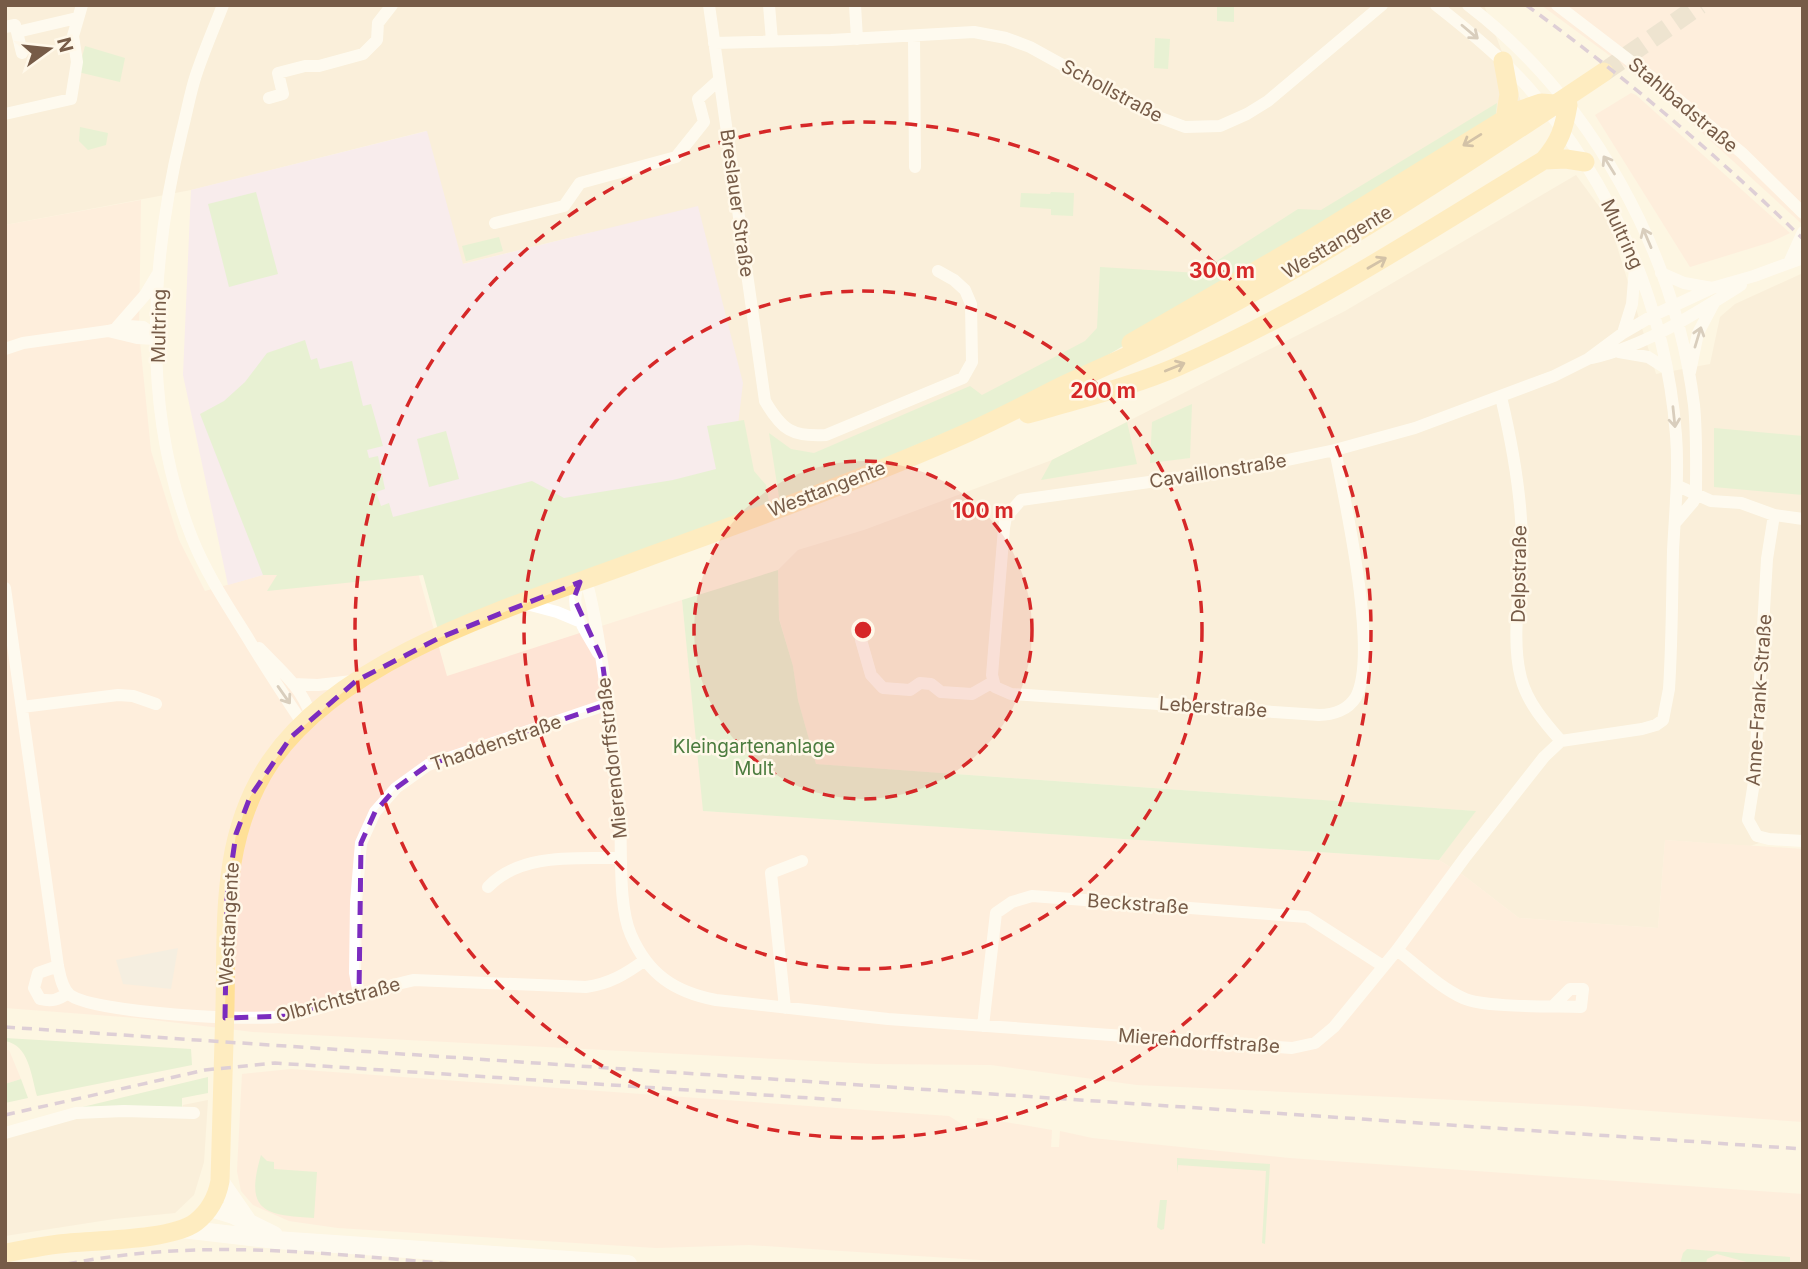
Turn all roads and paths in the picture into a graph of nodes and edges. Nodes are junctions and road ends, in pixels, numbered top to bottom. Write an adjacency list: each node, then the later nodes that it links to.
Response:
1 (82, 5): 12 (street)
2 (223, 5): 37 (street, Multring)
3 (392, 5): 23 (street)
4 (709, 5): 18 (street, Breslauer Straße)
5 (769, 5): 17 (street)
6 (855, 5): 16 (street)
7 (1371, 5): 13 (street, Schollstraße)
8 (1382, 5): 13 (street, Schollstraße)
9 (1436, 5): 20 (street, Multring, one-way to 20)
10 (1468, 5): 24 (street, Multring)
11 (1557, 5): 31 (street, Stahlbadstraße)
12 (77, 18): 14 (street); 26 (street)
13 (1363, 21): 15 (street, Schollstraße)
14 (11, 30): 19 (street)
15 (915, 36): 16 (street, Schollstraße); 30 (street)
16 (857, 39): 17 (street, Schollstraße)
17 (772, 41): 18 (street, Schollstraße)
18 (714, 43): 22 (street, Breslauer Straße)
19 (22, 52)
20 (1503, 61): 24 (street, Multring); 27 (main road)
21 (1604, 72): 53 (main road, Westtangente)
22 (719, 80): 32 (street); 38 (street, Breslauer Straße)
23 (270, 98)
24 (1541, 100): 25 (main road); 27 (main road); 28 (street, Multring)
25 (1568, 105): 28 (main road); 39 (street, Multring, one-way to 25)
26 (5, 114)
27 (1505, 120): 53 (main road, one-way to 53)
28 (1558, 144): 29 (street, Multring); 29 (main road); 55 (main road, one-way to 28)
29 (1585, 162): 35 (street, Multring)
30 (915, 167)
31 (1803, 213)
32 (495, 223)
33 (1803, 232): 36 (street)
34 (1803, 257): 36 (street, Cavaillonstraße)
35 (1636, 261): 42 (street, Multring); 46 (street)
36 (1789, 263): 40 (street, Cavaillonstraße)
37 (160, 268): 44 (street); 47 (street, Multring)
38 (938, 271)
39 (1661, 273): 40 (street); 41 (street, Multring)
40 (1714, 295): 41 (street, Cavaillonstraße); 43 (street, Cavaillonstraße); 52 (street, Cavaillonstraße, one-way to 40)
41 (1672, 307): 42 (street, Cavaillonstraße); 43 (street, Multring)
42 (1654, 315): 45 (street, Multring); 46 (street, Cavaillonstraße)
43 (1677, 323): 45 (street, Cavaillonstraße); 52 (street, Multring)
44 (113, 329): 47 (street); 48 (street)
45 (1659, 332): 49 (street, Cavaillonstraße); 51 (street, Multring)
46 (1623, 333): 50 (street, Cavaillonstraße)
47 (156, 338): 66 (street, Multring)
48 (5, 349)
49 (1619, 352): 50 (street, Cavaillonstraße); 51 (street, Cavaillonstraße)
50 (1588, 359): 54 (street, Cavaillonstraße)
51 (1667, 369): 57 (street, Multring, one-way to 57)
52 (1689, 377): 58 (street, Multring)
53 (1062, 386): 55 (main road, Westtangente)
54 (1501, 397): 56 (street, Cavaillonstraße); 76 (street, Delpstraße)
55 (970, 432): 62 (main road, Westtangente)
56 (1335, 450): 70 (street, Cavaillonstraße); 70 (street, Leberstraße)
57 (1678, 486): 58 (street); 61 (street, Multring)
58 (1696, 496): 59 (street); 61 (street)
59 (1774, 515): 60 (street); 77 (street, Anne-Frank-Straße)
60 (1803, 519)
61 (1675, 523): 76 (street, Multring)
62 (583, 581): 64 (main road, Westtangente); 65 (street, Mierendorffstraße); 68 (street, Mierendorffstraße)
63 (5, 587): 74 (street)
64 (523, 603): 65 (street); 69 (main road, Westtangente)
65 (581, 622): 68 (street, Mierendorffstraße)
66 (247, 636): 71 (street, Multring); 75 (street, Multring, one-way to 75)
67 (861, 640): 70 (street)
68 (602, 659): 73 (street, Mierendorffstraße)
69 (356, 681): 71 (street); 75 (main road, Westtangente)
70 (993, 682)
71 (293, 684): 75 (street, Multring)
72 (156, 704): 74 (street)
73 (608, 704): 78 (street, Mierendorffstraße); 86 (street, Thaddenstraße)
74 (22, 707): 83 (street)
75 (307, 720): 92 (main road, Westtangente)
76 (1561, 741): 81 (street, Mierendorffstraße)
77 (1803, 841)
78 (621, 858): 80 (street, Mierendorffstraße); 82 (street, Mierendorffstraße)
79 (802, 861): 88 (street)
80 (488, 887)
81 (1397, 950): 84 (street, Mierendorffstraße); 87 (street)
82 (645, 960): 86 (street, Olbrichtstraße); 88 (street, Mierendorffstraße)
83 (58, 966): 85 (street); 85 (street, Olbrichtstraße)
84 (1383, 966): 89 (street, Mierendorffstraße); 89 (street, Beckstraße)
85 (68, 993): 86 (street, Olbrichtstraße)
86 (359, 995)
87 (1553, 1006)
88 (785, 1007): 89 (street, Mierendorffstraße)
89 (984, 1026)
90 (194, 1114): 91 (street)
91 (5, 1133)
92 (220, 1181): 93 (main road); 95 (main road)
93 (210, 1208): 94 (main road); 95 (main road)
94 (182, 1229): 95 (main road); 96 (main road)
95 (245, 1229): 97 (main road)
96 (5, 1254)
97 (628, 1264)

